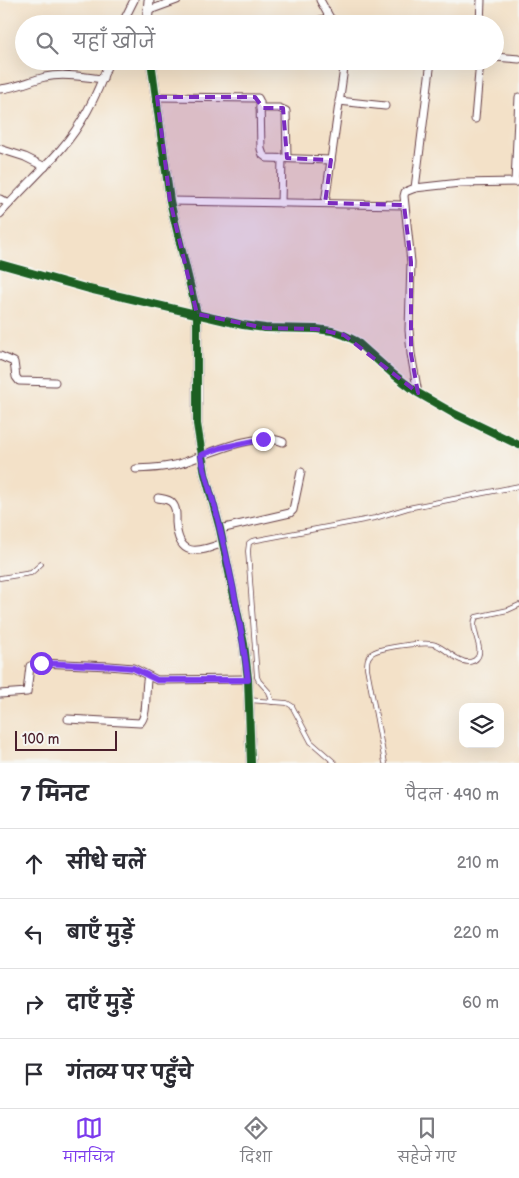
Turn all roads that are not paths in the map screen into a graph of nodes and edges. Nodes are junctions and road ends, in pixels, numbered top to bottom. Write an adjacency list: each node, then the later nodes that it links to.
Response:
1 (134, 0): 7 (street)
2 (149, 0): 6 (street)
3 (177, 0): 6 (street)
4 (320, 0): 9 (street)
5 (481, 0): 10 (street)
6 (147, 11): 8 (street)
7 (126, 15)
8 (147, 15)
9 (328, 15)
10 (480, 15)
11 (504, 58): 12 (street)
12 (519, 59)
13 (106, 70): 18 (street)
14 (152, 70): 20 (street)
15 (344, 70): 22 (street)
16 (429, 70): 31 (street)
17 (479, 70): 25 (street)
18 (103, 79): 19 (street); 29 (street)
19 (0, 89)
20 (157, 97): 24 (street); 33 (street)
21 (519, 97): 30 (street)
22 (339, 101): 23 (street); 28 (street)
23 (385, 106)
24 (260, 108): 27 (street); 27 (street)
25 (475, 119)
26 (0, 149): 29 (street)
27 (284, 158): 28 (street); 34 (street)
28 (331, 160): 35 (street)
29 (45, 167): 36 (street)
30 (517, 182): 31 (street)
31 (415, 188): 37 (street)
32 (0, 199): 36 (street)
33 (170, 201): 34 (street); 40 (street)
34 (281, 203): 35 (street)
35 (325, 203): 37 (street)
36 (8, 204): 38 (street)
37 (404, 205): 43 (street)
38 (0, 214)
39 (0, 264): 40 (street)
40 (197, 314): 43 (street); 46 (street)
41 (0, 356): 42 (street)
42 (55, 382)
43 (418, 393): 45 (street)
44 (283, 442): 46 (street)
45 (519, 445)
46 (201, 455): 47 (street); 51 (street)
47 (136, 470)
48 (301, 472): 51 (street)
49 (519, 486): 60 (lane)
50 (158, 498): 52 (street)
51 (220, 528): 52 (street)
52 (223, 543): 57 (street)
53 (41, 564): 54 (lane)
54 (0, 578)
55 (519, 605): 64 (lane)
56 (148, 676): 57 (street); 58 (street); 61 (street)
57 (248, 680): 59 (street)
58 (0, 694)
59 (248, 700): 60 (lane); 62 (street)
60 (272, 702): 63 (lane)
61 (68, 719)
62 (251, 763)
63 (335, 763)
64 (385, 763)

